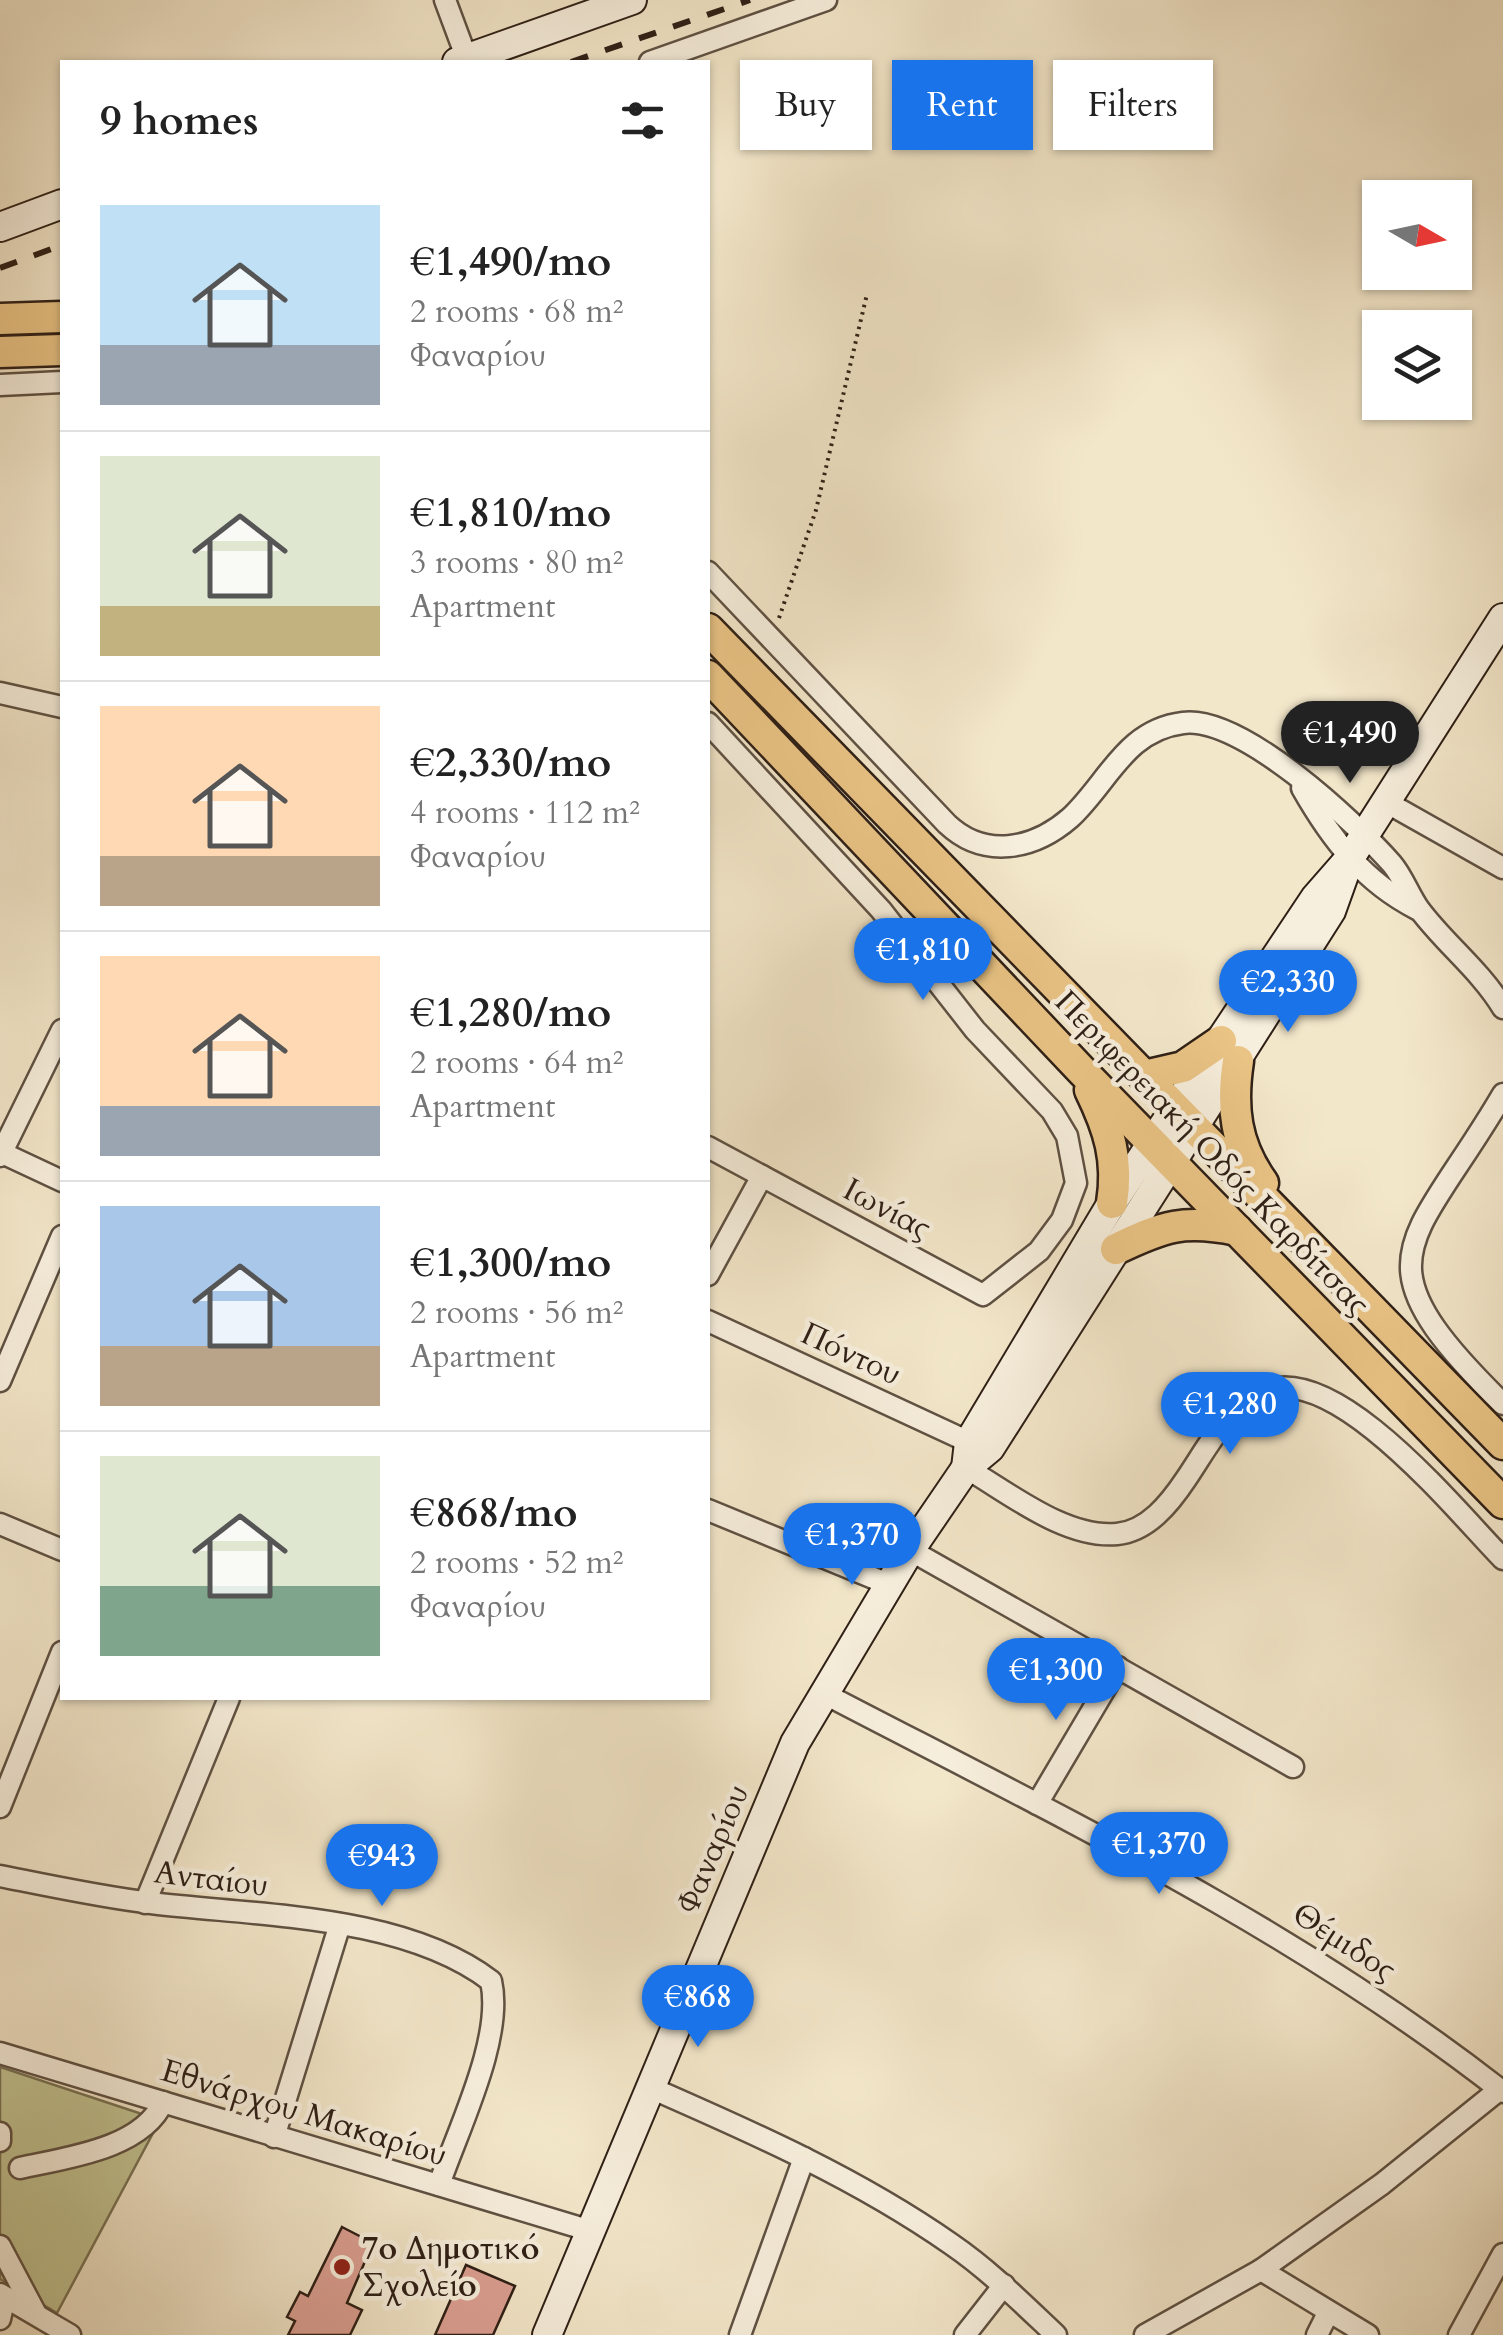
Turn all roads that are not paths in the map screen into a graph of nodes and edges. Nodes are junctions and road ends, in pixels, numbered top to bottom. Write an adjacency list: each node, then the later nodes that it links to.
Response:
1 (445, 0): 4 (street)
2 (632, 0): 5 (main road)
3 (826, 0): 6 (street)
4 (462, 60)
5 (465, 60)
6 (656, 60)
7 (60, 205): 8 (main road)
8 (0, 227)
9 (60, 317): 10 (main road)
10 (0, 319)
11 (60, 350): 12 (main road)
12 (0, 352)
13 (60, 382): 14 (street)
14 (0, 385)
15 (710, 574): 23 (street)
16 (1503, 618): 22 (main road, Φαναρίου)
17 (710, 631): 29 (main road, Περιφερειακή Οδός Καρδίτσας)
18 (710, 678): 28 (main road, Περιφερειακή Οδός Καρδίτσας)
19 (0, 693): 20 (street)
20 (60, 706)
21 (710, 725): 35 (street, Ιωνίας)
22 (1386, 802): 23 (main road, Φαναρίου); 24 (street)
23 (1357, 846): 25 (street); 27 (main road, Φαναρίου)
24 (1503, 868)
25 (1503, 1008)
26 (60, 1034): 34 (street)
27 (1229, 1051): 29 (main road); 31 (main road, Φαναρίου); 38 (main road)
28 (1081, 1070): 33 (main road, Περιφερειακή Οδός Καρδίτσας); 37 (main road)
29 (1144, 1076): 31 (main road, Περιφερειακή Οδός Καρδίτσας)
30 (1503, 1094): 45 (street)
31 (1184, 1118): 33 (main road, Φαναρίου); 38 (main road, Περιφερειακή Οδός Καρδίτσας)
32 (710, 1148): 35 (street, Ιωνίας)
33 (1161, 1152): 37 (main road, Φαναρίου); 39 (main road, Περιφερειακή Οδός Καρδίτσας); 41 (main road, Φαναρίου)
34 (1, 1154): 36 (street)
35 (762, 1176): 42 (street)
36 (60, 1180)
37 (1112, 1203): 47 (main road, Φαναρίου)
38 (1284, 1220): 46 (main road, Περιφερειακή Οδός Καρδίτσας)
39 (1238, 1230): 41 (main road); 48 (main road, Περιφερειακή Οδός Καρδίτσας)
40 (60, 1241): 44 (street)
41 (1116, 1249): 47 (main road, Φαναρίου)
42 (710, 1272)
43 (710, 1322): 47 (street, Πόντου)
44 (0, 1380)
45 (1503, 1404)
46 (1503, 1444)
47 (967, 1455): 52 (main road, Φαναρίου); 53 (street, Πόντου)
48 (1503, 1503)
49 (710, 1511): 54 (street)
50 (0, 1524): 51 (street)
51 (60, 1549)
52 (910, 1550): 54 (main road, Φαναρίου); 56 (street)
53 (1503, 1559)
54 (888, 1584): 57 (main road, Φαναρίου)
55 (60, 1657): 61 (street)
56 (1118, 1668): 59 (street); 60 (street)
57 (822, 1694): 60 (street, Θέμιδος); 66 (main road, Φαναρίου)
58 (228, 1700): 63 (street)
59 (1294, 1766)
60 (1037, 1804): 67 (street, Θέμιδος)
61 (0, 1807)
62 (0, 1876): 63 (street, Ανταίου)
63 (145, 1903): 64 (street, Ανταίου)
64 (340, 1924): 70 (street); 74 (street, Ανταίου)
65 (0, 2054): 68 (street, Εθνάρχου Μακαρίου)
66 (651, 2088): 72 (street); 75 (main road, Φαναρίου)
67 (1502, 2091): 78 (street)
68 (163, 2102): 70 (street, Εθνάρχου Μακαρίου); 73 (street)
69 (0, 2133): 71 (street)
70 (274, 2137): 74 (street, Εθνάρχου Μακαρίου)
71 (0, 2141)
72 (804, 2158): 79 (street); 86 (street)
73 (20, 2168)
74 (438, 2185): 75 (street, Εθνάρχου Μακαρίου)
75 (591, 2231): 85 (main road, Φαναρίου)
76 (0, 2246): 82 (street)
77 (1503, 2254): 92 (street)
78 (1261, 2270): 81 (street); 89 (street)
79 (1004, 2286): 87 (street); 88 (street)
80 (2, 2295): 82 (street); 83 (street)
81 (1328, 2313): 90 (street); 91 (street)
82 (37, 2316): 84 (street)
83 (0, 2319)
84 (70, 2335)
85 (547, 2335)
86 (740, 2335)
87 (965, 2335)
88 (1056, 2335)
89 (1146, 2335)
90 (1316, 2335)
91 (1368, 2335)
92 (1458, 2335)

